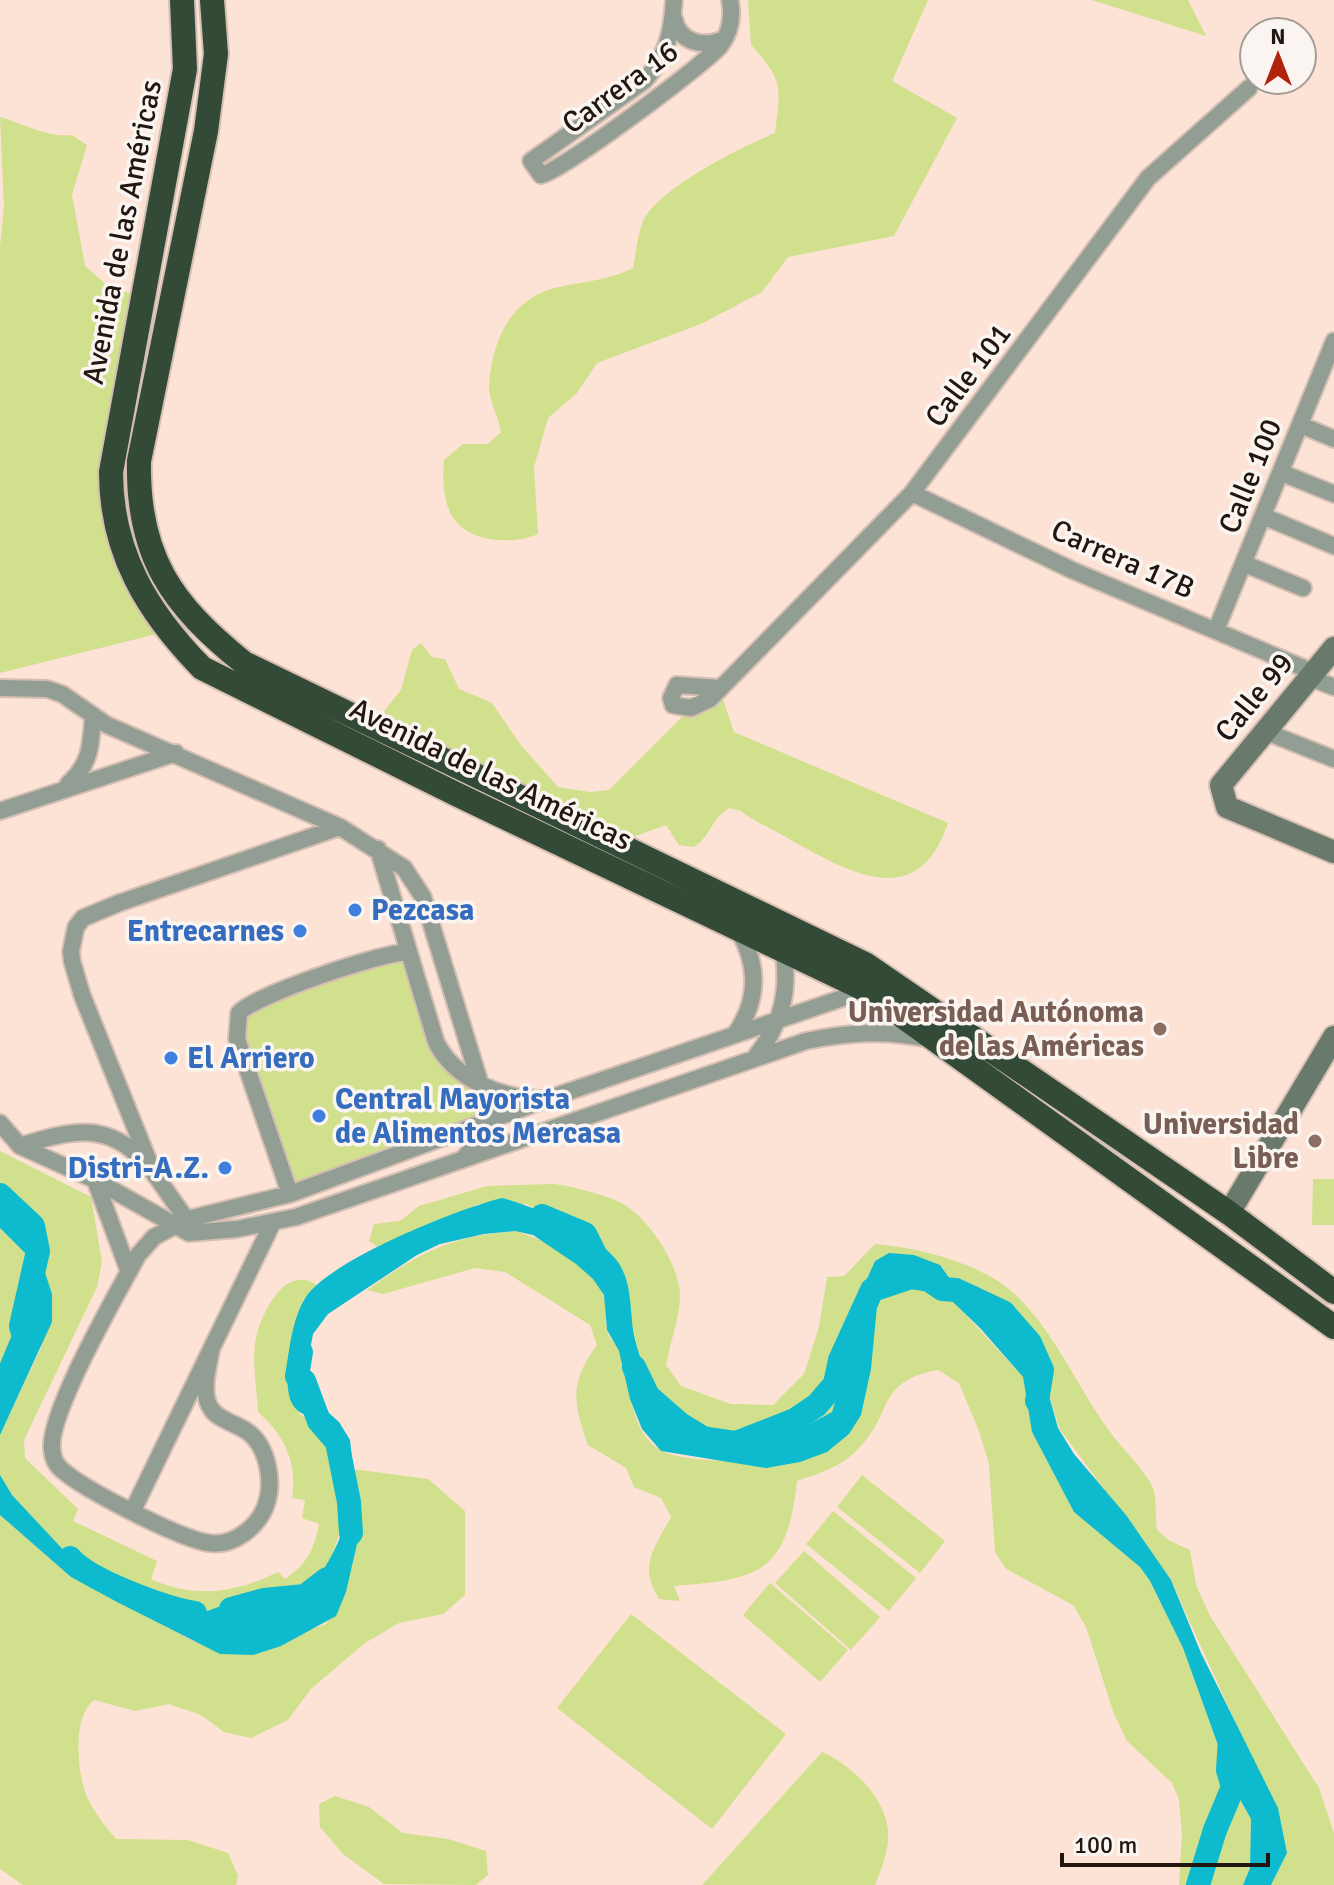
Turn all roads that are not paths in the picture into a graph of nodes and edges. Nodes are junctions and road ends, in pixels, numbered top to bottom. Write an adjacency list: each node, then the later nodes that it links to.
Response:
1 (730, 0): 5 (street)
2 (213, 1): 33 (highway, Avenida de las Américas)
3 (181, 4): 34 (highway, Avenida de las Américas)
4 (673, 6): 5 (street); 5 (street, Carrera 16)
5 (725, 39)
6 (1240, 96): 12 (street, Calle 101)
7 (1334, 341): 8 (street, Calle 100)
8 (1327, 381): 9 (street, Calle 100)
9 (1301, 425): 10 (street); 11 (street, Calle 100)
10 (1334, 439)
11 (1282, 473): 13 (street); 14 (street, Calle 100)
12 (912, 493): 18 (street, Carrera 17B); 23 (street, Calle 101)
13 (1334, 494)
14 (1263, 516): 15 (street); 16 (street, Calle 100)
15 (1334, 546)
16 (1245, 564): 17 (street); 18 (street, Calle 100)
17 (1303, 588)
18 (1216, 630): 20 (street, Carrera 17B)
19 (1334, 648): 20 (street, Calle 99)
20 (1311, 674): 21 (street, Carrera 17B); 25 (street, Calle 99)
21 (1334, 687)
22 (0, 688): 24 (street)
23 (719, 688)
24 (93, 718): 26 (street); 28 (street)
25 (1264, 731): 27 (street); 32 (street, Calle 99)
26 (178, 753): 28 (street); 30 (street)
27 (1334, 759)
28 (62, 789): 29 (street)
29 (0, 811)
30 (340, 827): 31 (street); 54 (street)
31 (378, 849): 36 (street); 45 (street)
32 (1334, 852)
33 (757, 914): 35 (highway); 37 (highway, Avenida de las Américas)
34 (737, 929): 35 (highway, Avenida de las Américas); 40 (street)
35 (783, 949): 38 (highway, Avenida de las Américas); 39 (street)
36 (409, 952): 45 (street); 56 (street)
37 (895, 982): 38 (highway); 58 (highway, Avenida de las Américas)
38 (866, 990): 39 (street); 42 (highway, Avenida de las Américas)
39 (779, 1019): 40 (street); 44 (street)
40 (736, 1033): 43 (street)
41 (1334, 1037): 58 (street)
42 (939, 1041): 44 (street); 63 (highway, Avenida de las Américas)
43 (678, 1053): 46 (street); 47 (street)
44 (756, 1056): 46 (street)
45 (472, 1078): 48 (street); 50 (street)
46 (688, 1081): 49 (street)
47 (585, 1086): 48 (street); 49 (street)
48 (547, 1099): 50 (street)
49 (594, 1115): 53 (street)
50 (491, 1119): 53 (street); 56 (street)
51 (0, 1123): 52 (street)
52 (20, 1146): 54 (street); 55 (street)
53 (460, 1163): 57 (street)
54 (153, 1172): 60 (street)
55 (95, 1180): 60 (street); 61 (street)
56 (290, 1194): 57 (street); 60 (street)
57 (325, 1207): 59 (street)
58 (1229, 1213): 62 (highway, Avenida de las Américas)
59 (273, 1222): 60 (street); 64 (street)
60 (186, 1226): 61 (street)
61 (129, 1272): 65 (street)
62 (1334, 1292)
63 (1334, 1327)
64 (211, 1351): 65 (street); 65 (street)
65 (133, 1510)

